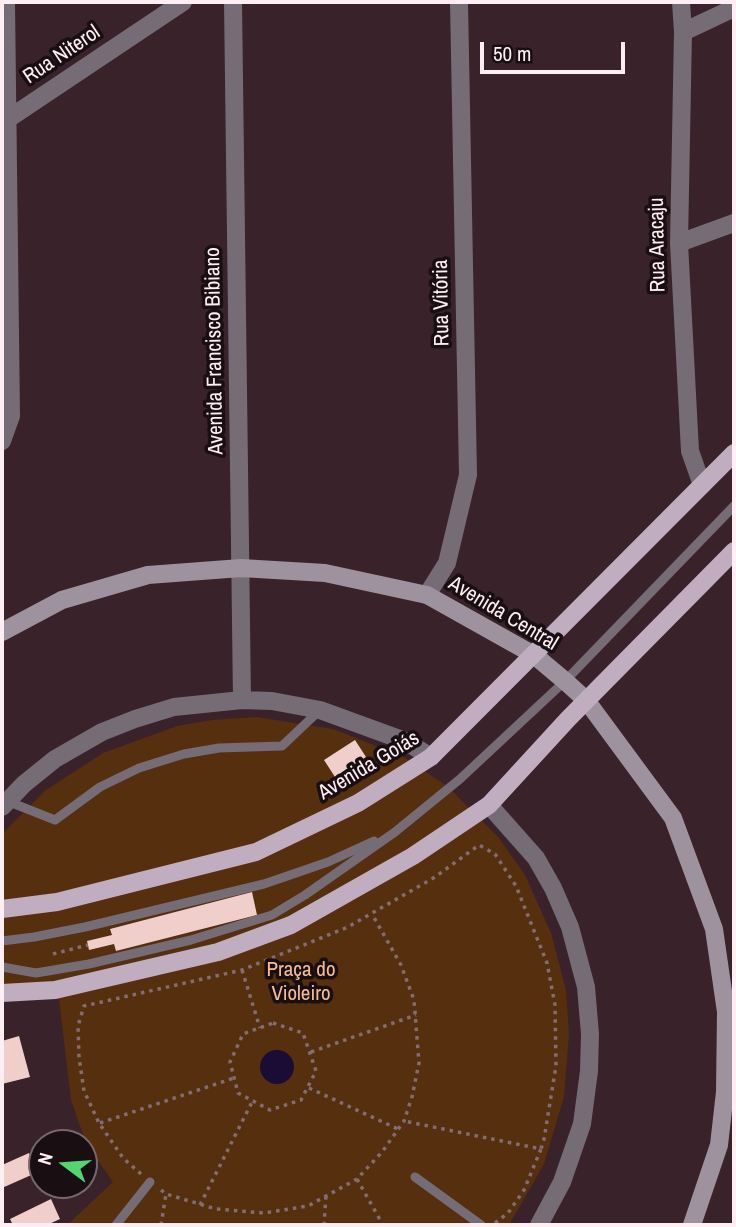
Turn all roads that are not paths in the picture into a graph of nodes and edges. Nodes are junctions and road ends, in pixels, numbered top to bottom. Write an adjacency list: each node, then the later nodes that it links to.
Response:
1 (6, 2): 8 (street)
2 (183, 2): 8 (street, Rua Niterol)
3 (233, 2): 16 (street, Avenida Francisco Bibiano)
4 (459, 2): 17 (street, Rua Vitória)
5 (681, 2): 7 (street, Rua Aracaju)
6 (734, 8): 7 (street)
7 (683, 32): 10 (street, Rua Aracaju)
8 (5, 122): 11 (street)
9 (734, 223): 10 (street)
10 (679, 243): 13 (street, Rua Aracaju)
11 (2, 441)
12 (734, 453): 13 (main road, Avenida Goiás)
13 (702, 485): 19 (main road, Avenida Goiás)
14 (734, 506): 20 (lane)
15 (734, 551): 22 (main road)
16 (241, 568): 17 (street, Avenida Central); 18 (street, Avenida Central); 21 (street, Avenida Francisco Bibiano)
17 (427, 595): 19 (street, Avenida Central)
18 (2, 632)
19 (534, 655): 20 (street, Avenida Central); 24 (main road, Avenida Goiás)
20 (565, 681): 22 (street, Avenida Central); 27 (lane)
21 (242, 700): 23 (street); 25 (street)
22 (586, 700): 26 (main road); 32 (street, Avenida Central)
23 (320, 710): 24 (street); 25 (lane)
24 (431, 757): 28 (main road, Avenida Goiás)
25 (5, 804)
26 (489, 805): 31 (main road); 37 (street)
27 (395, 832): 29 (lane); 30 (lane)
28 (2, 909)
29 (2, 941)
30 (2, 967)
31 (2, 993)
32 (730, 1012): 38 (street, Avenida Central)
33 (415, 1177): 36 (lane)
34 (150, 1182): 35 (lane)
35 (116, 1225)
36 (481, 1225)
37 (539, 1225)
38 (692, 1225)

